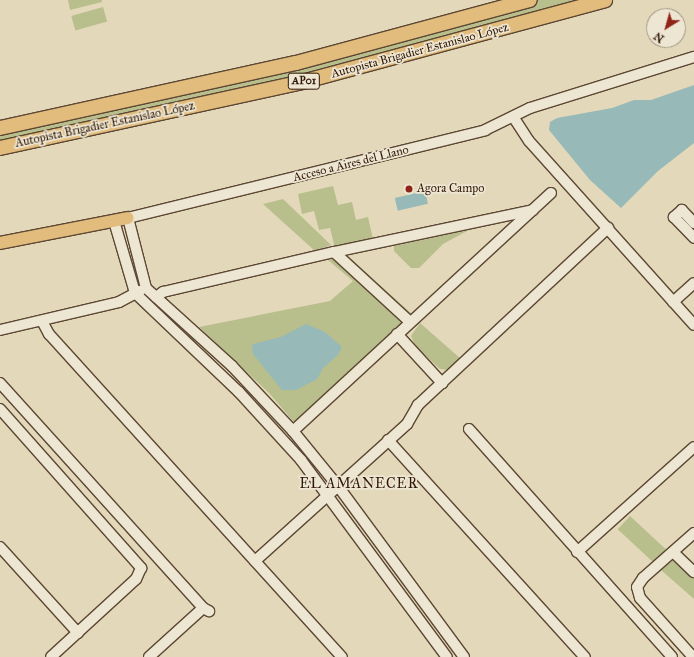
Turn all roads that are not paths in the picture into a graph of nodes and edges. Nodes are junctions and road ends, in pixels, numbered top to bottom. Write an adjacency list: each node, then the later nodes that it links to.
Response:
1 (530, 0): 5 (highway, Autopista Brigadier Estanislao López / AP01)
2 (605, 0): 6 (highway, Autopista Brigadier Estanislao López / AP01)
3 (694, 57): 4 (street, Acceso a Aires del Llano)
4 (514, 118): 9 (street, Acceso a Aires del Llano); 12 (street)
5 (0, 128)
6 (0, 148)
7 (551, 193): 8 (street)
8 (533, 210): 15 (street); 23 (street)
9 (128, 218): 10 (main road, Acceso a Aires del Llano); 17 (street)
10 (114, 222): 14 (main road, Acceso a Aires del Llano); 18 (street)
11 (694, 223): 13 (street)
12 (608, 228): 20 (street); 27 (street)
13 (694, 238)
14 (0, 243)
15 (334, 252): 19 (street); 23 (street)
16 (694, 283): 20 (street)
17 (146, 288): 18 (street); 19 (street)
18 (135, 293): 22 (street); 34 (street)
19 (156, 297): 30 (street)
20 (673, 302): 21 (street)
21 (692, 317)
22 (42, 321): 24 (street); 39 (street)
23 (410, 322): 25 (street)
24 (0, 330)
25 (397, 334): 27 (street); 30 (street)
26 (0, 383): 43 (street)
27 (442, 383): 31 (street)
28 (0, 409): 41 (street)
29 (469, 429): 37 (street)
30 (293, 431): 33 (street)
31 (388, 440): 33 (street); 47 (street)
32 (694, 447): 37 (street)
33 (337, 485): 34 (street); 46 (street)
34 (327, 495): 39 (street); 45 (street)
35 (694, 533): 38 (street)
36 (0, 547): 41 (street)
37 (577, 552): 48 (street)
38 (673, 552): 40 (street); 49 (street)
39 (255, 561): 44 (street)
40 (694, 572)
41 (78, 632): 42 (street)
42 (51, 657)
43 (149, 657)
44 (342, 657)
45 (447, 657)
46 (464, 657)
47 (585, 657)
48 (672, 657)
49 (693, 657)

